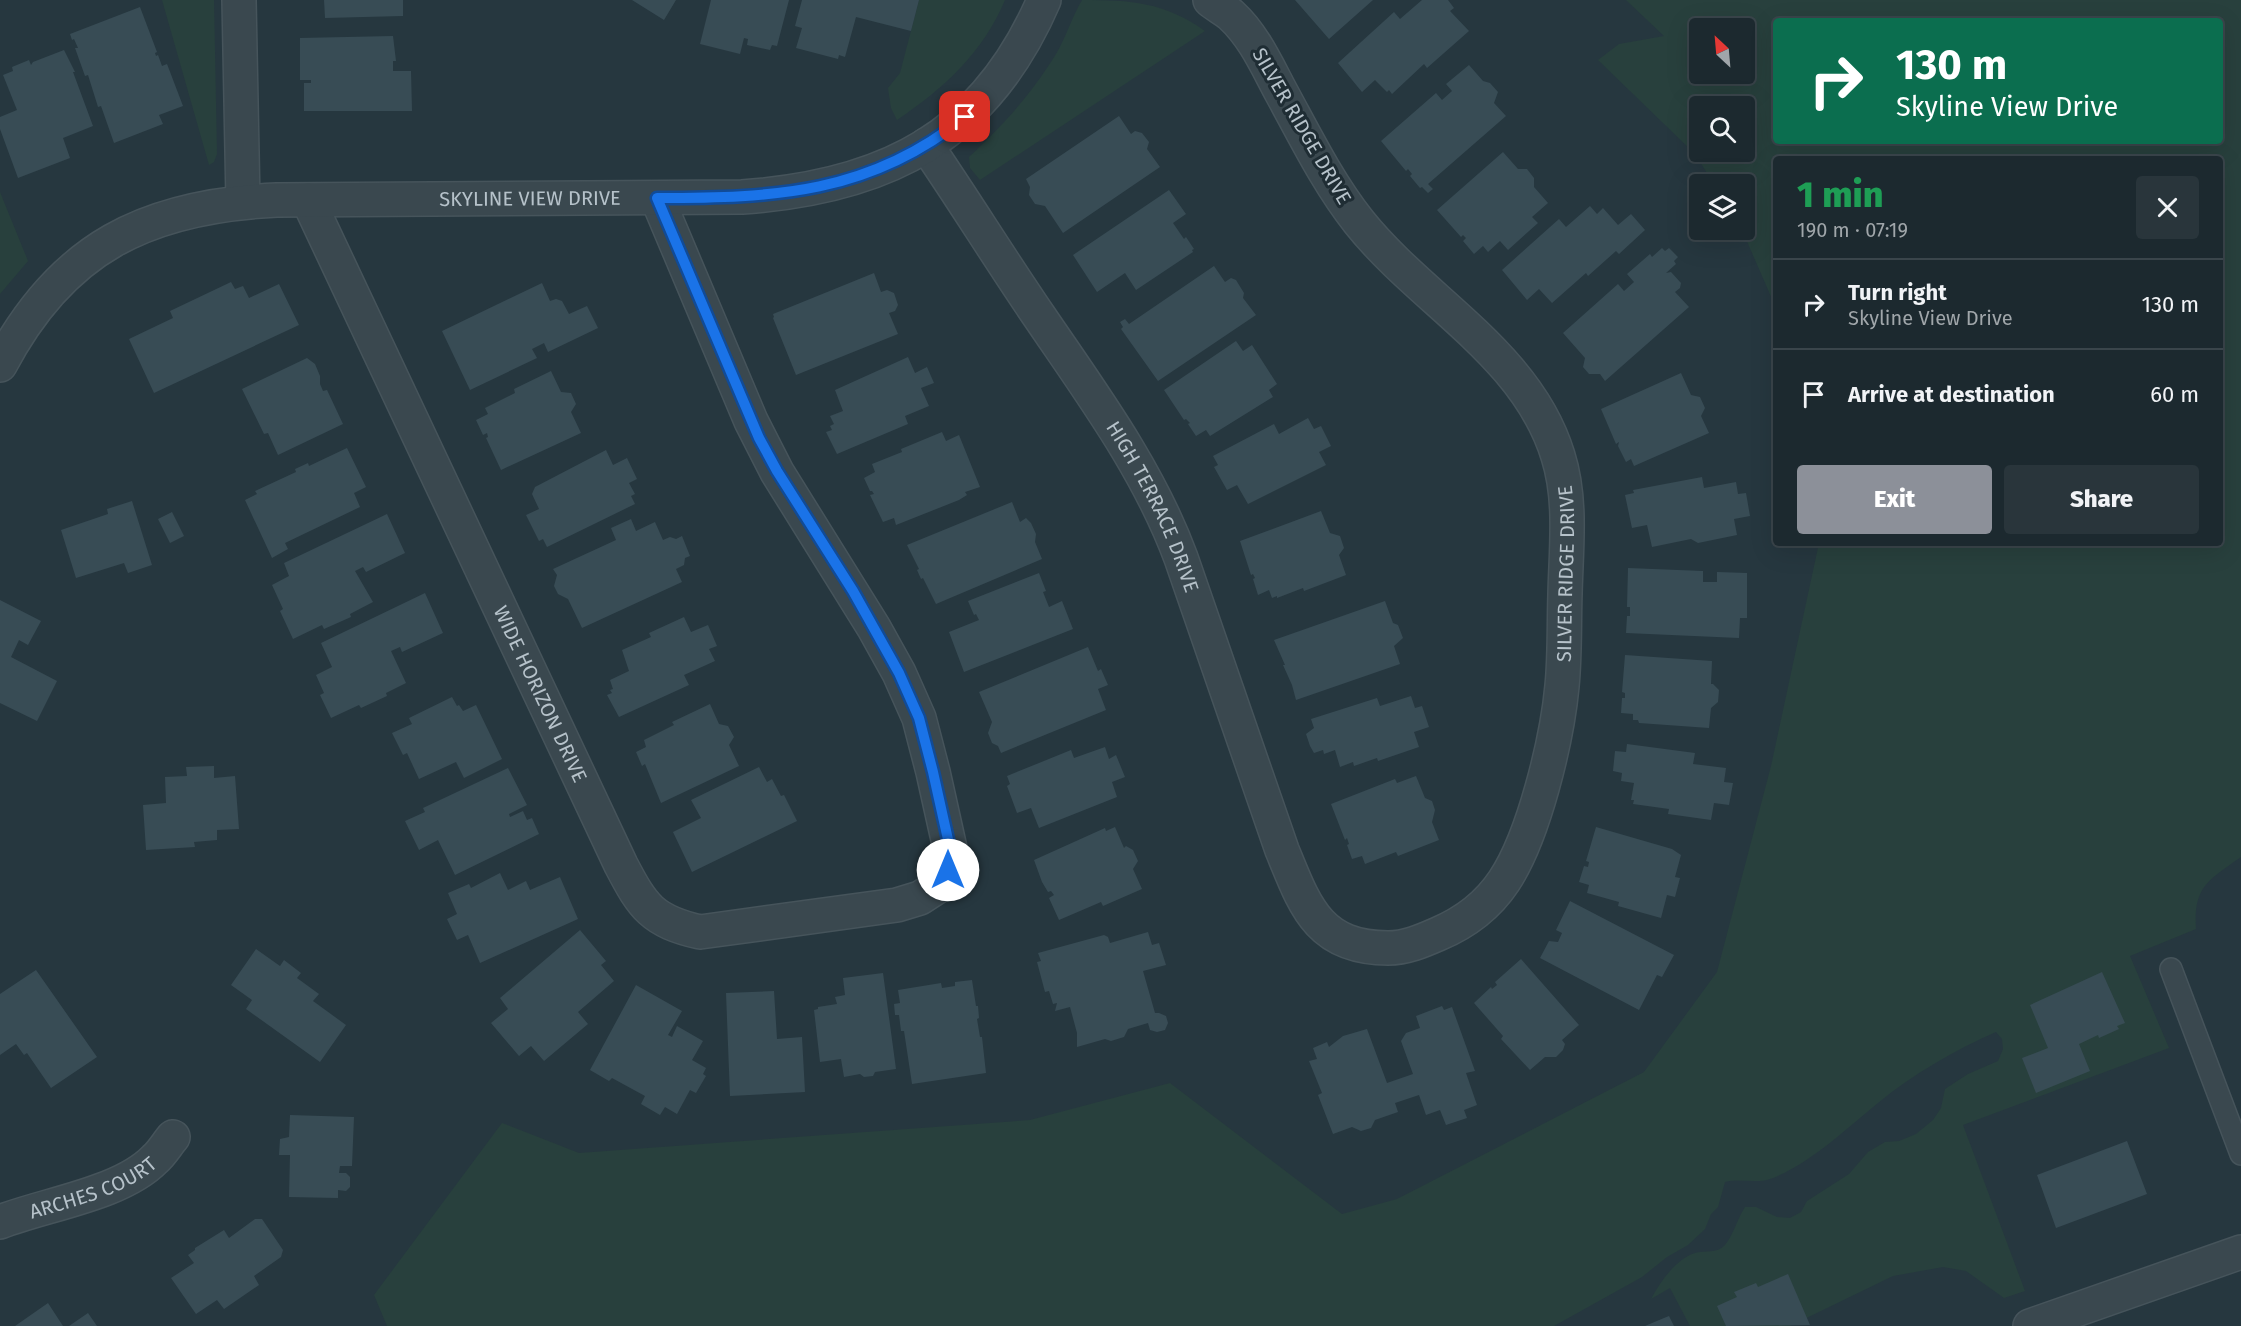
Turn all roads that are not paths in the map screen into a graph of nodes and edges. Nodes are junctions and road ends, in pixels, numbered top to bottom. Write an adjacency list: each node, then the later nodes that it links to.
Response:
1 (239, 0): 7 (street)
2 (1044, 0): 4 (street, SKYLINE VIEW DRIVE)
3 (1209, 0): 9 (street, SILVER RIDGE DRIVE)
4 (926, 145): 5 (street, SKYLINE VIEW DRIVE); 9 (street, HIGH TERRACE DRIVE)
5 (657, 198): 6 (street, SKYLINE VIEW DRIVE); 6 (street, WIDE HORIZON DRIVE)
6 (308, 200): 7 (street, SKYLINE VIEW DRIVE)
7 (243, 201): 8 (street, SKYLINE VIEW DRIVE)
8 (0, 365)
9 (1306, 905)
10 (2171, 969): 12 (lane)
11 (173, 1137): 13 (street, ARCHES COURT)
12 (2241, 1154)
13 (0, 1222)
14 (2241, 1251): 15 (street)
15 (2080, 1317): 16 (street)
16 (2030, 1326)

